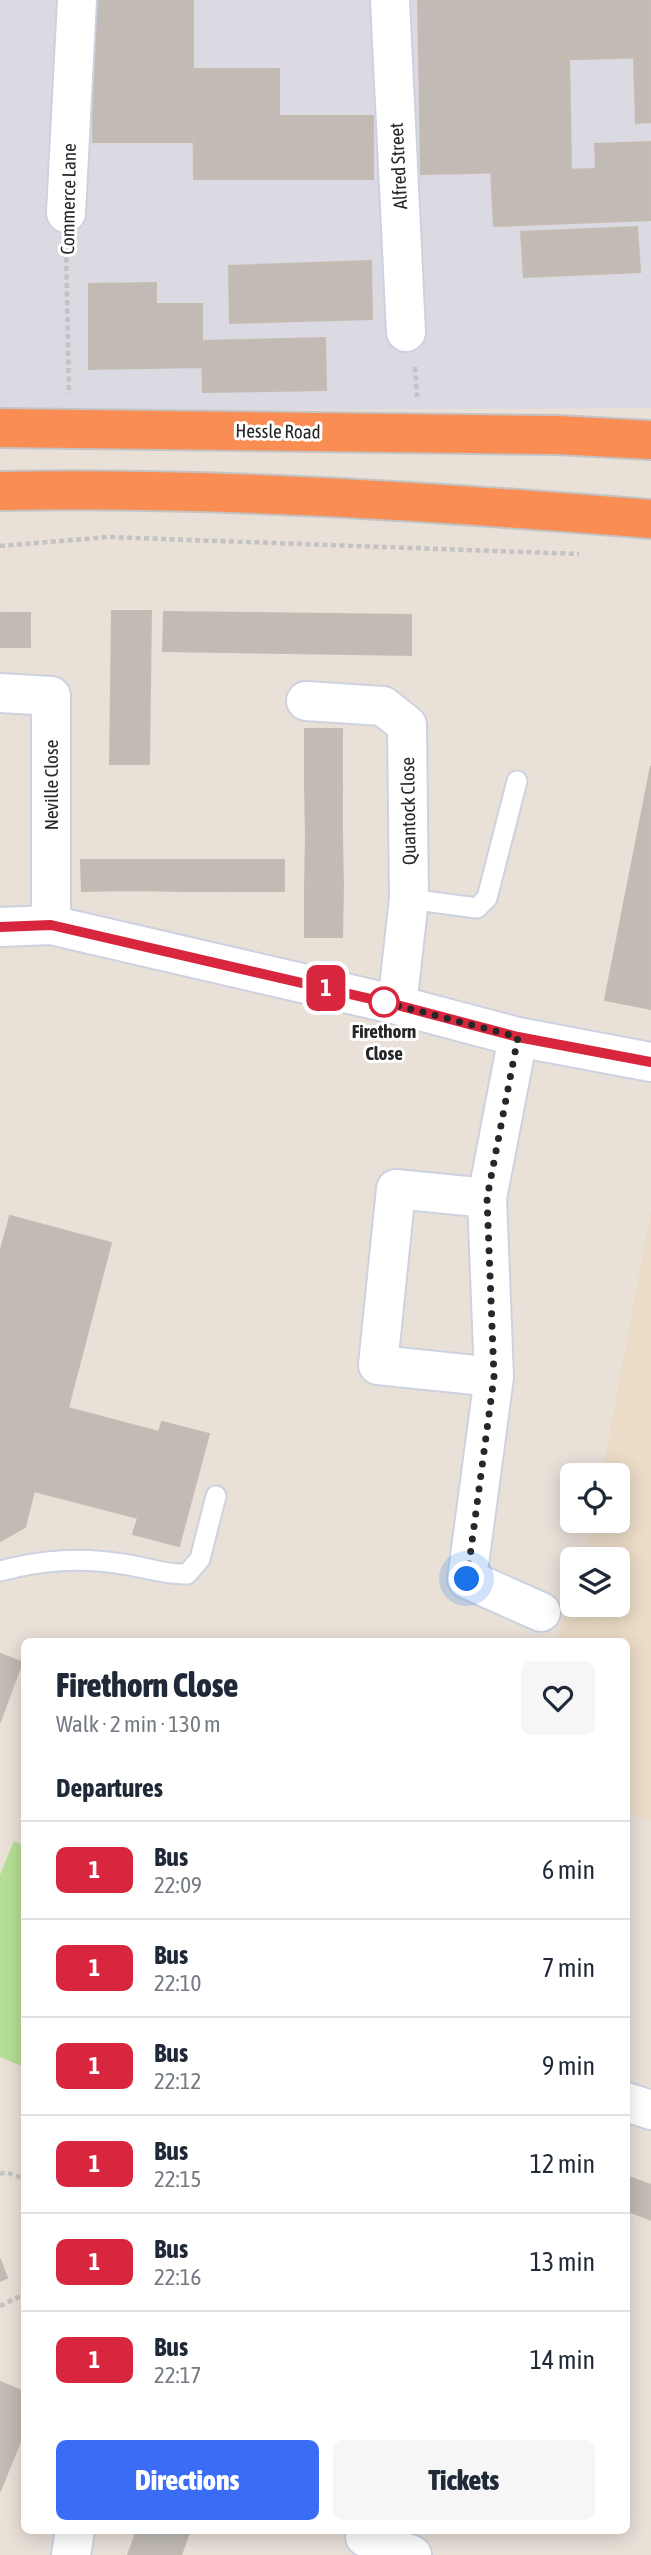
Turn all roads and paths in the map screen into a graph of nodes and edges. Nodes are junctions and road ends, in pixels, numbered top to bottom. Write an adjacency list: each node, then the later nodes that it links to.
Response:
1 (77, 0): 3 (street, Commerce Lane)
2 (390, 0): 4 (street, Alfred Street)
3 (66, 214): 5 (path, Commerce Lane)
4 (406, 332)
5 (69, 398)
6 (0, 428): 8 (highway, Hessle Road)
7 (651, 431): 8 (highway)
8 (557, 435): 9 (highway)
9 (651, 440)
10 (0, 491): 11 (highway)
11 (524, 509): 12 (highway); 13 (highway)
12 (651, 511)
13 (651, 519)
14 (0, 546): 15 (path)
15 (550, 553)
16 (0, 693): 20 (street, Neville Close)
17 (306, 701): 19 (street, Quantock Close)
18 (517, 781): 19 (lane)
19 (409, 899): 22 (street, Quantock Close)
20 (51, 925): 21 (street); 22 (street)
21 (0, 926)
22 (397, 1005): 23 (street)
23 (518, 1037): 24 (street); 25 (street)
24 (651, 1062)
25 (487, 1198): 26 (street); 26 (street)
26 (494, 1377): 29 (street)
27 (215, 1496): 28 (lane)
28 (0, 1572)
29 (541, 1612)
30 (630, 2103): 31 (street)
31 (651, 2110)
32 (0, 2174): 33 (path)
33 (21, 2178)
34 (21, 2296): 35 (path)
35 (0, 2306)
36 (74, 2534): 38 (street)
37 (365, 2537): 39 (street)
38 (71, 2555)
39 (412, 2555)

